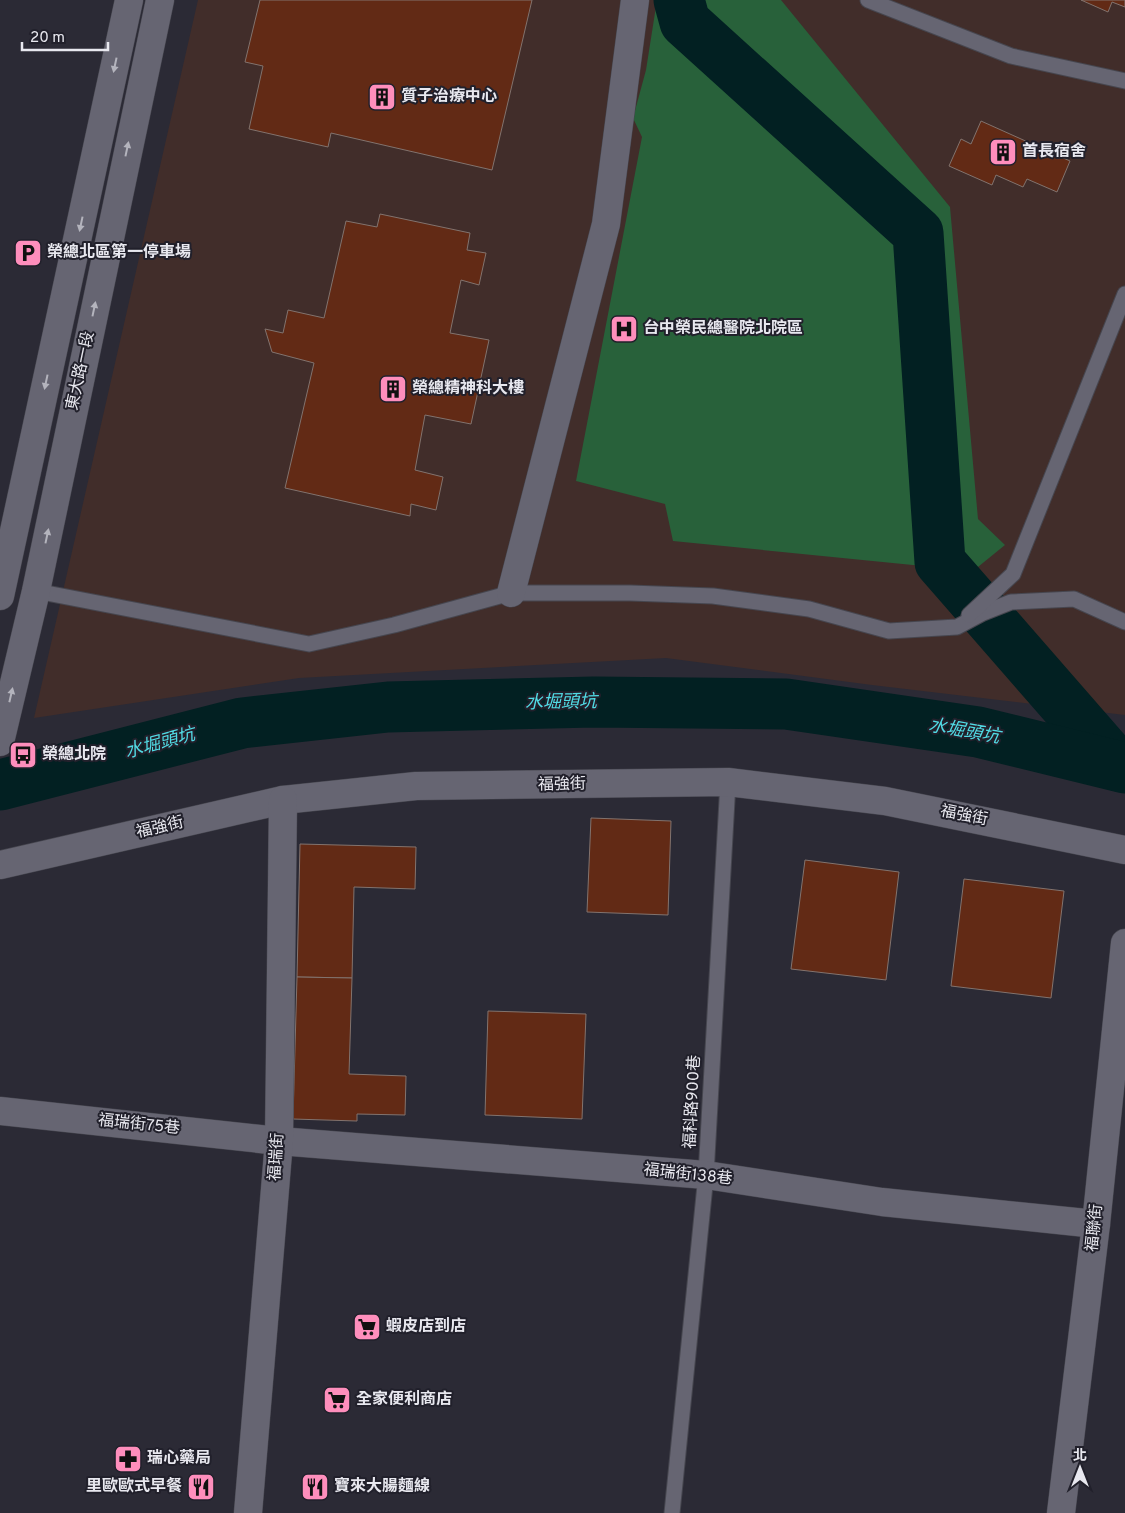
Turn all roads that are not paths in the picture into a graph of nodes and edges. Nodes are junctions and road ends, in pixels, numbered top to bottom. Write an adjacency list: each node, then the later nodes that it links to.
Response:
1 (129, 0): 9 (street, 東大路一段, one-way to 9)
2 (160, 0): 7 (street, 東大路一段, one-way to 2)
3 (635, 0): 8 (street)
4 (868, 0): 5 (lane)
5 (1125, 82)
6 (1125, 294): 11 (lane)
7 (36, 591): 8 (lane); 12 (street, 東大路一段, one-way to 7)
8 (511, 593): 11 (lane)
9 (0, 596)
10 (1125, 622): 11 (lane)
11 (957, 627)
12 (0, 742)
13 (728, 782): 14 (street, 福強街); 15 (street, 福強街); 20 (lane, 福科路900巷)
14 (283, 800): 16 (street, 福強街); 19 (street, 福瑞街)
15 (1125, 850)
16 (0, 865)
17 (1125, 943): 21 (street, 福聯街)
18 (0, 1111): 19 (street, 福瑞街75巷)
19 (279, 1141): 20 (street, 福瑞街138巷); 22 (street, 福瑞街)
20 (706, 1175): 21 (street, 福瑞街138巷); 23 (lane, 福科路900巷)
21 (1096, 1224): 24 (street, 福聯街)
22 (248, 1513)
23 (672, 1513)
24 (1061, 1513)

